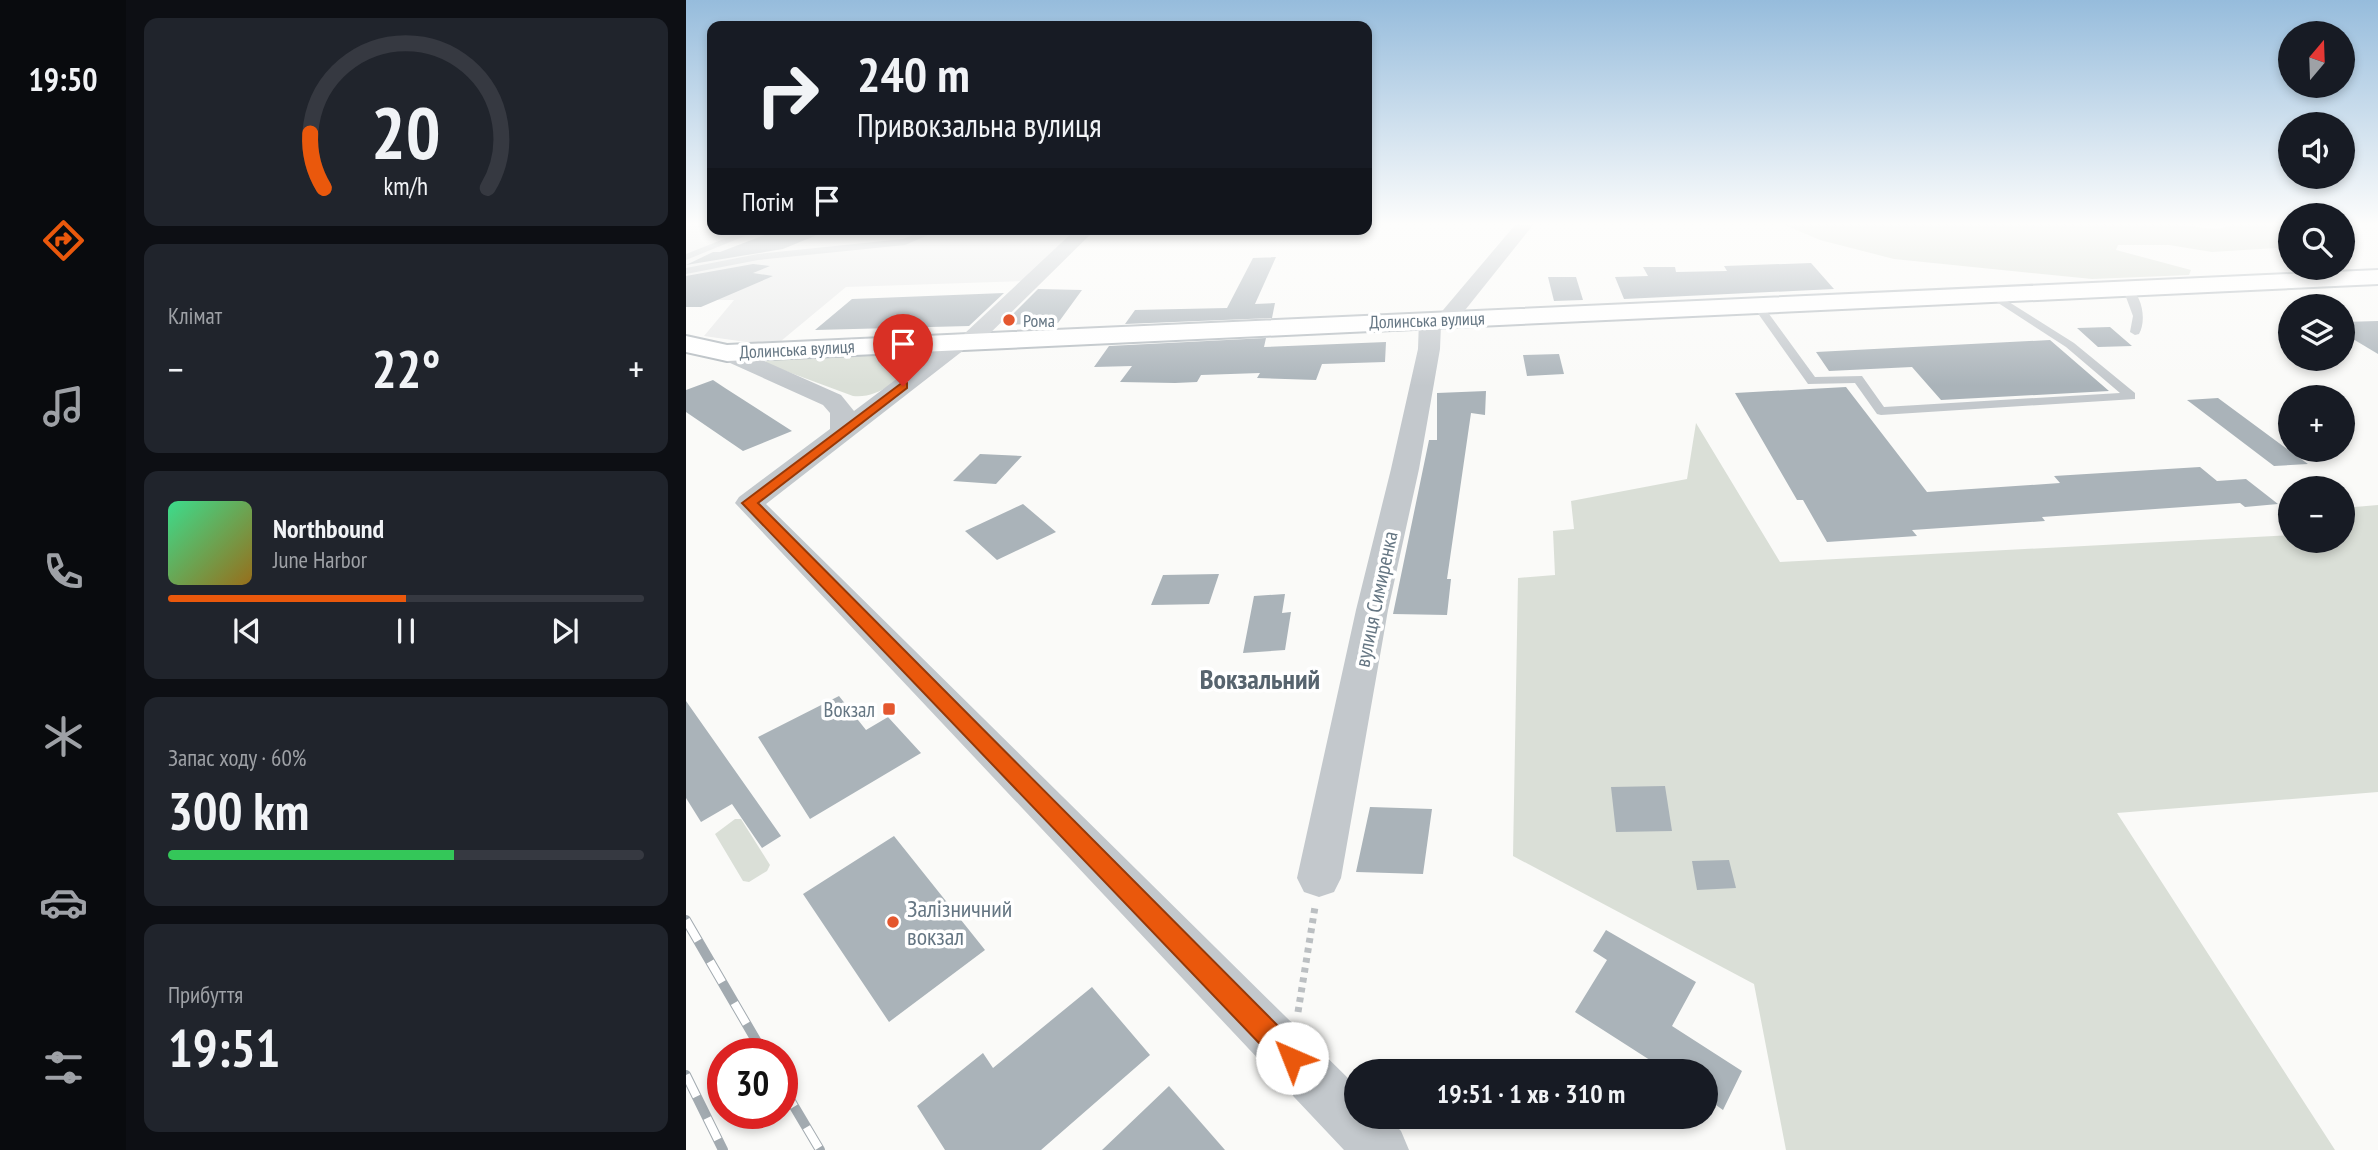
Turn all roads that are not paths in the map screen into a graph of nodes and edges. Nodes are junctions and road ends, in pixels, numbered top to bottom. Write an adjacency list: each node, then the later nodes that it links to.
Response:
1 (1033, 279): 9 (street)
2 (1476, 279): 7 (street)
3 (2343, 279): 4 (main road, Долинська вулиця)
4 (2127, 289): 5 (main road, Долинська вулиця); 8 (lane)
5 (1993, 295): 6 (main road, Долинська вулиця); 6 (lane)
6 (1757, 305): 7 (main road, Долинська вулиця)
7 (1438, 320): 9 (main road, Долинська вулиця); 13 (street, вулиця Симиренка)
8 (2136, 332)
9 (966, 340): 11 (main road, Долинська вулиця); 12 (street)
10 (686, 344): 11 (main road, Долинська вулиця)
11 (727, 354): 12 (street)
12 (843, 432): 14 (street)
13 (1319, 878)
14 (1382, 1150)

